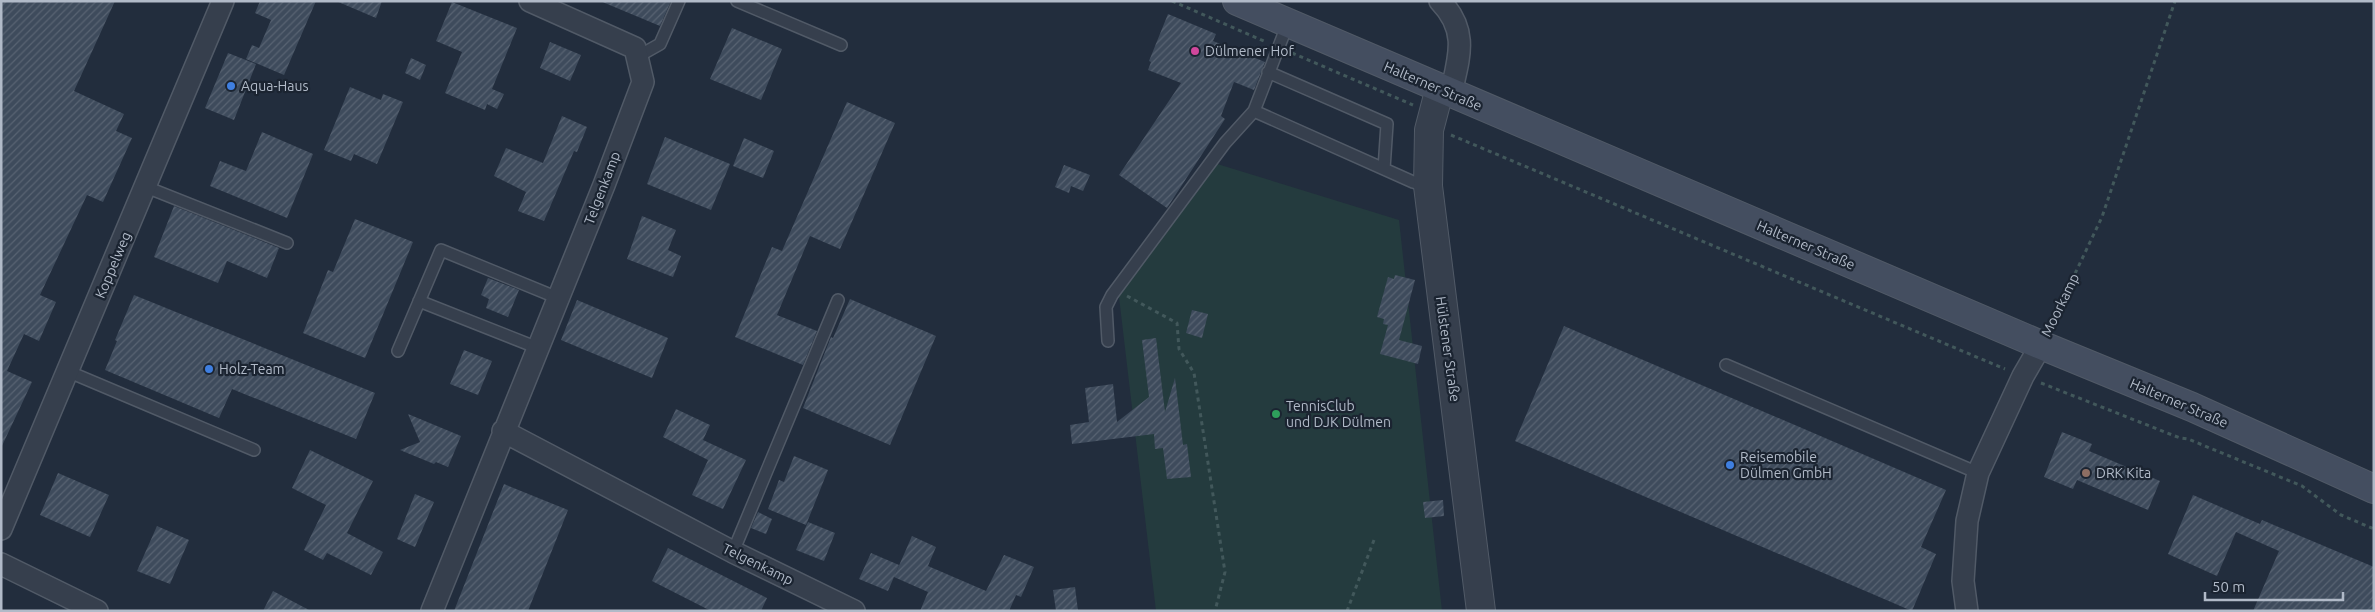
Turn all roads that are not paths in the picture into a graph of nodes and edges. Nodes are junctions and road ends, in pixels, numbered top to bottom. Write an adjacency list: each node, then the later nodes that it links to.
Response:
1 (223, 1): 15 (street, Koppelweg)
2 (530, 1): 9 (street)
3 (679, 1): 9 (lane)
4 (737, 1): 8 (lane)
5 (1238, 1): 7 (main road, Halterner Straße)
6 (1440, 1): 11 (street, Hülstener Straße)
7 (1283, 35): 10 (lane); 11 (main road, Halterner Straße)
8 (841, 45)
9 (637, 57): 17 (street, Telgenkamp)
10 (1268, 72): 12 (lane); 13 (lane)
11 (1445, 91): 14 (street, Hülstener Straße); 21 (main road, Halterner Straße)
12 (1254, 110): 13 (lane); 20 (lane)
13 (1384, 169): 14 (lane)
14 (1428, 186): 36 (street, Hülstener Straße)
15 (146, 187): 16 (lane); 25 (street, Koppelweg)
16 (287, 243)
17 (558, 298): 19 (lane); 22 (street, Telgenkamp)
18 (838, 300): 31 (lane)
19 (419, 301): 22 (lane); 23 (lane)
20 (1108, 341)
21 (2041, 345): 28 (street, Moorkamp); 29 (main road, Halterner Straße)
22 (538, 348): 26 (street, Telgenkamp)
23 (398, 351)
24 (1726, 365): 28 (lane)
25 (67, 371): 27 (lane); 30 (street, Koppelweg)
26 (503, 431): 31 (street, Telgenkamp); 34 (street, Telgenkamp)
27 (254, 450)
28 (1978, 473): 37 (street, Moorkamp)
29 (2374, 489)
30 (1, 529)
31 (733, 552): 35 (street, Telgenkamp)
32 (1, 564): 33 (street)
33 (97, 611)
34 (432, 611)
35 (854, 611)
36 (1481, 611)
37 (1967, 611)

